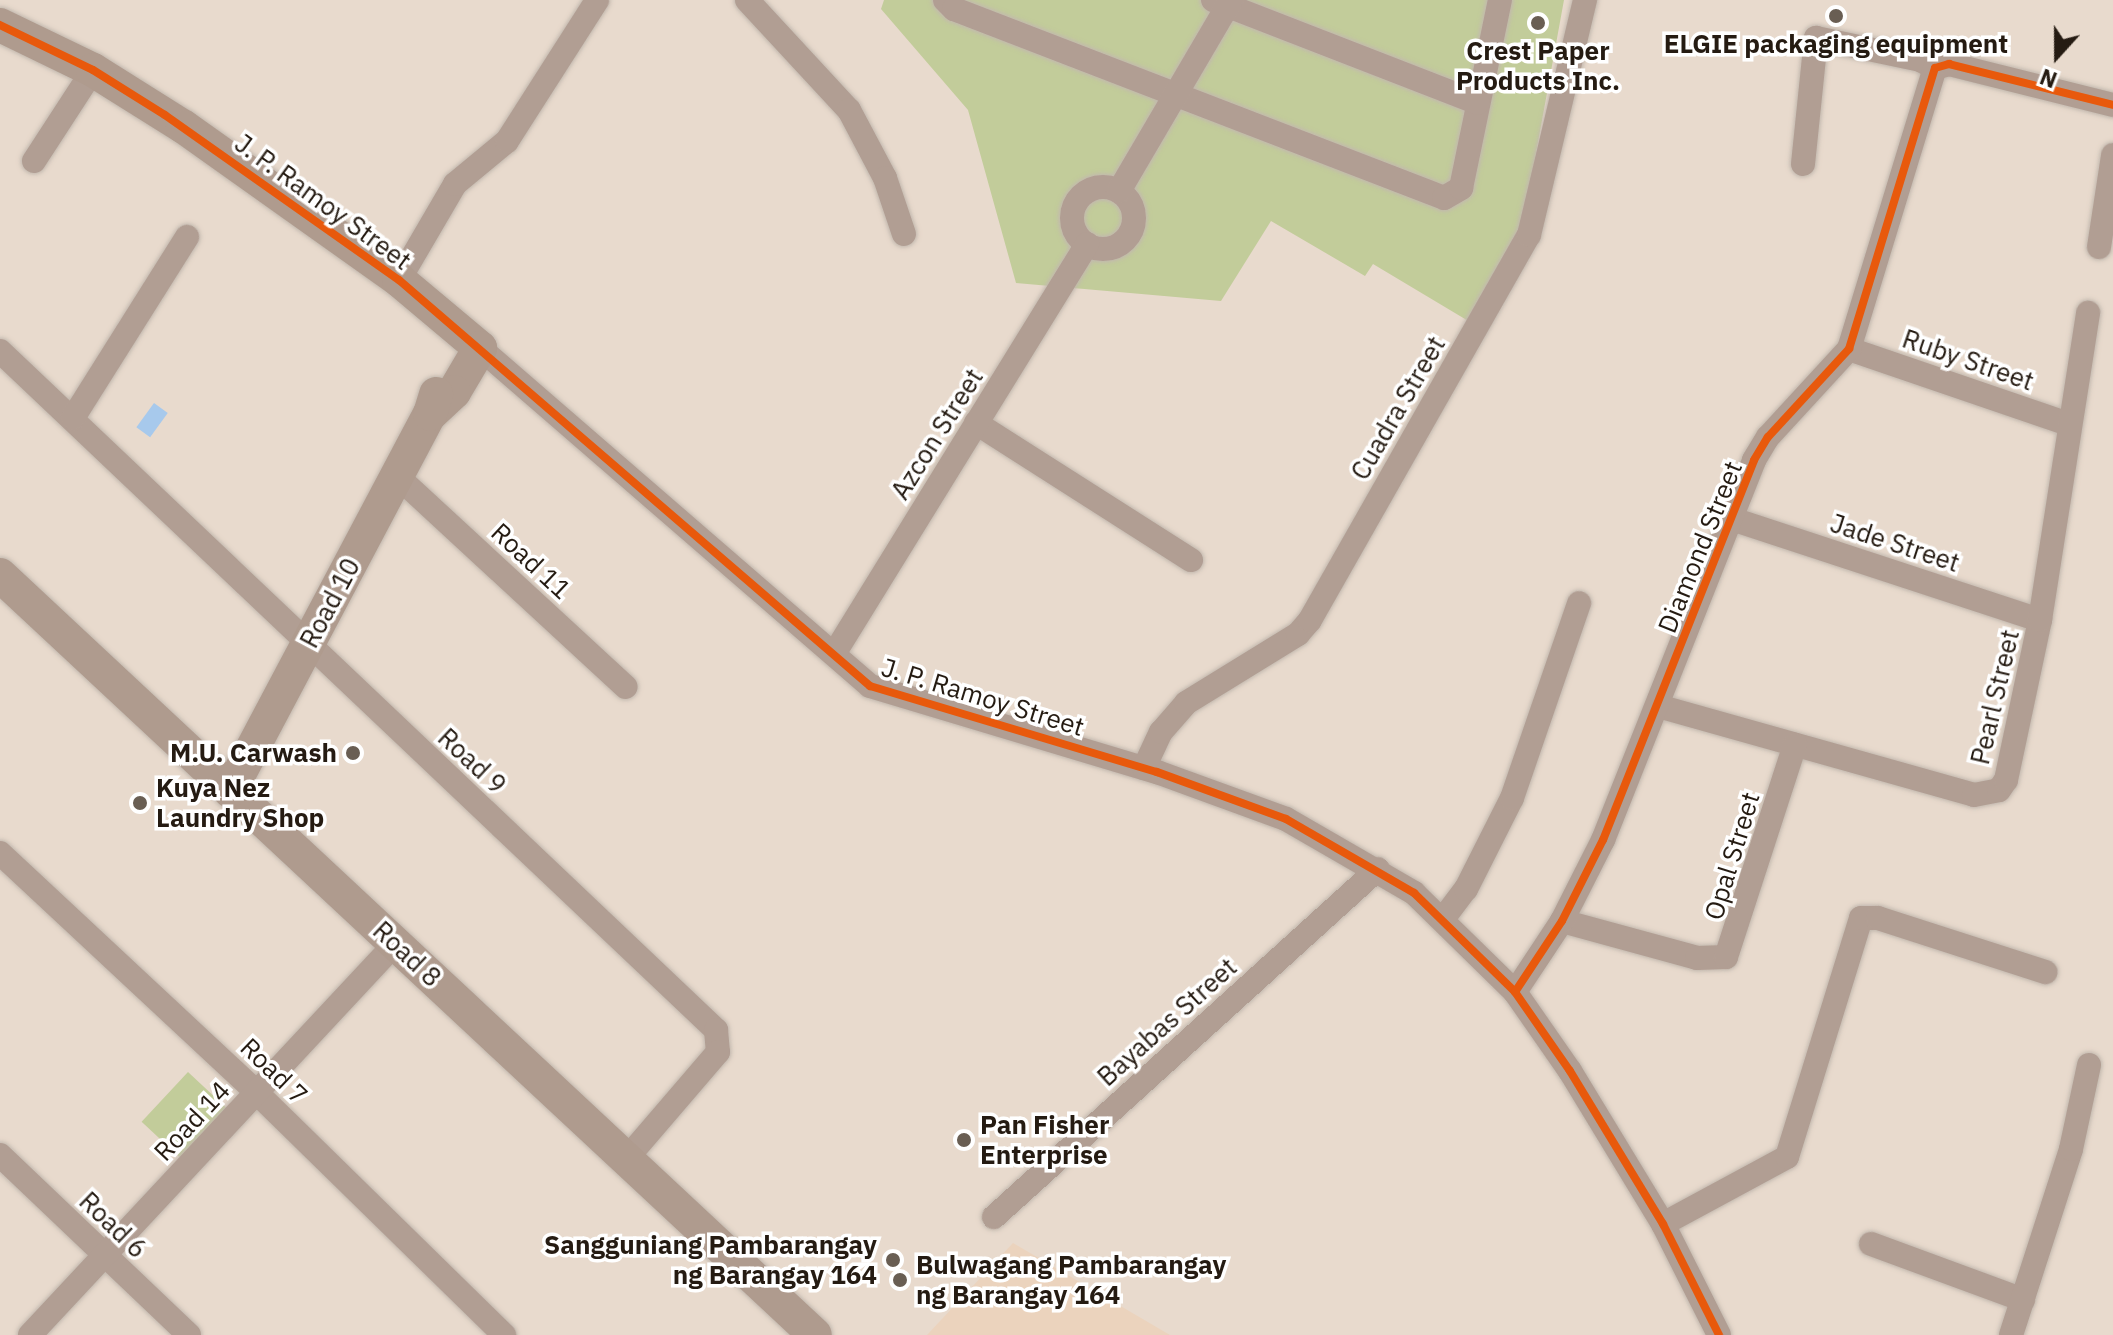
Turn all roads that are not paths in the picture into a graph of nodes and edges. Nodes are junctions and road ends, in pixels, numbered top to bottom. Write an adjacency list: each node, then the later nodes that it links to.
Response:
1 (597, 0): 21 (street)
2 (747, 0): 17 (street)
3 (945, 0): 10 (street)
4 (1500, 0): 11 (street)
5 (1585, 0): 40 (street, Cuadra Street)
6 (1224, 2): 10 (street); 11 (street)
7 (0, 25): 9 (street, J. P. Ramoy Street)
8 (1935, 68): 12 (street); 15 (street); 24 (street, Diamond Street)
9 (93, 70): 14 (street); 21 (street, J. P. Ramoy Street)
10 (1177, 96): 11 (street); 16 (street)
11 (1478, 103)
12 (2113, 105)
13 (2113, 155): 20 (street)
14 (34, 161)
15 (1803, 164)
16 (1119, 191): 19 (street); 19 (street)
17 (904, 234)
18 (187, 237): 26 (street)
19 (1087, 244): 27 (street, Azcon Street)
20 (2099, 247)
21 (399, 280): 23 (street, J. P. Ramoy Street)
22 (2088, 313): 28 (street, Pearl Street)
23 (473, 341): 29 (street, Road 10); 36 (street, J. P. Ramoy Street)
24 (1849, 349): 28 (street, Ruby Street); 30 (street, Diamond Street)
25 (0, 351): 26 (street, Road 9)
26 (73, 418): 35 (street, Road 9)
27 (976, 423): 31 (street); 36 (street, Azcon Street)
28 (2068, 424): 34 (street, Pearl Street)
29 (397, 476): 35 (street, Road 10); 37 (street, Road 11)
30 (1732, 519): 34 (street, Jade Street); 38 (street, Diamond Street)
31 (1191, 560)
32 (0, 574): 41 (street, Road 8)
33 (1579, 603): 44 (street)
34 (2040, 620): 39 (street, Pearl Street)
35 (308, 645): 41 (street, Road 10); 52 (street, Road 9)
36 (834, 654): 40 (street, J. P. Ramoy Street)
37 (626, 687)
38 (1658, 706): 39 (street, Pearl Street); 45 (street, Diamond Street)
39 (1795, 745): 45 (street, Opal Street)
40 (1144, 768): 43 (street, J. P. Ramoy Street)
41 (230, 791): 46 (street, Road 8)
42 (0, 853): 50 (street, Road 7)
43 (1378, 869): 44 (street, J. P. Ramoy Street); 53 (street, Bayabas Street)
44 (1443, 919): 48 (street, J. P. Ramoy Street)
45 (1562, 921): 48 (street, Diamond Street)
46 (395, 944): 50 (street, Road 14); 52 (street, Road 8)
47 (2045, 972): 54 (street)
48 (1515, 992): 54 (street, J. P. Ramoy Street)
49 (2089, 1065): 57 (street)
50 (257, 1093): 56 (street, Road 14); 62 (street, Road 7)
51 (0, 1155): 56 (street, Road 6)
52 (627, 1158): 58 (street, Road 8)
53 (994, 1217)
54 (1663, 1224): 59 (street, J. P. Ramoy Street)
55 (1871, 1244): 57 (street)
56 (104, 1255): 60 (street, Road 14); 61 (street, Road 6)
57 (2023, 1300): 63 (street)
58 (797, 1329)
59 (1716, 1334)
60 (30, 1335)
61 (189, 1335)
62 (504, 1335)
63 (2011, 1335)

